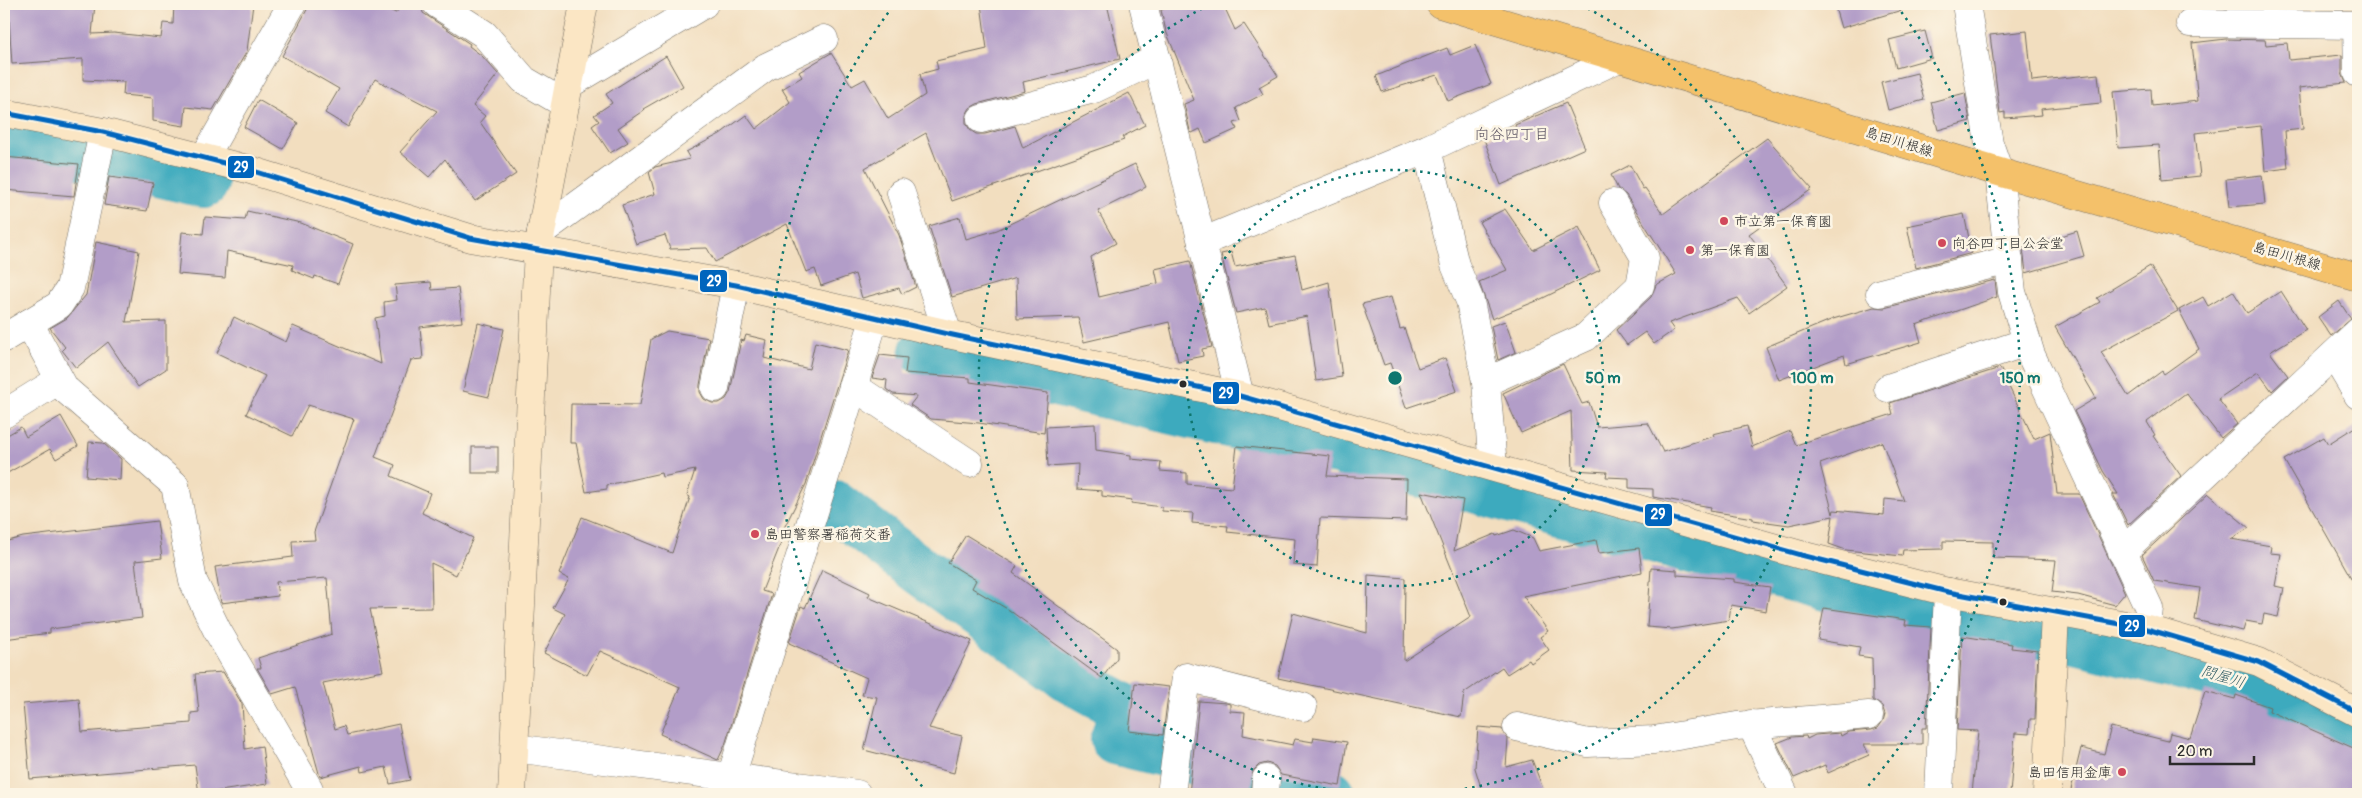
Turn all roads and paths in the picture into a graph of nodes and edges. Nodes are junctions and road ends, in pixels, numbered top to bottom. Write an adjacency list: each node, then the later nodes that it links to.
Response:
1 (292, 4): 20 (street)
2 (437, 4): 15 (street)
3 (584, 4): 15 (street)
4 (704, 4): 15 (street)
5 (1143, 4): 13 (street)
6 (1440, 4): 12 (main road, 島田川根線)
7 (1966, 4): 21 (street)
8 (2307, 4): 10 (street)
9 (2190, 23): 10 (street)
10 (2350, 25): 14 (street)
11 (824, 39): 24 (street)
12 (1619, 58): 19 (street); 21 (main road, 島田川根線)
13 (1157, 59): 17 (street); 25 (street)
14 (2358, 73)
15 (567, 94): 24 (street)
16 (4, 113): 18 (street)
17 (981, 119)
18 (103, 132): 20 (street); 31 (street)
19 (1427, 149): 25 (street); 38 (street)
20 (204, 158): 24 (street)
21 (1999, 172): 26 (street); 27 (main road, 島田川根線)
22 (902, 193): 33 (street)
23 (1614, 203): 38 (street)
24 (539, 240): 28 (street); 56 (street)
25 (1202, 242): 43 (street)
26 (2009, 260): 29 (street); 35 (street)
27 (2358, 277)
28 (736, 285): 30 (street); 40 (street)
29 (1880, 293)
30 (874, 317): 33 (street); 39 (street)
31 (29, 323): 34 (street); 37 (street)
32 (2358, 332): 36 (street)
33 (948, 334): 43 (street)
34 (4, 338)
35 (2027, 342): 41 (street); 47 (street)
36 (2334, 355): 42 (street); 47 (street)
37 (60, 380): 44 (street); 58 (street)
38 (1486, 382): 46 (street)
39 (853, 386): 45 (street); 57 (street)
40 (715, 388)
41 (1888, 388)
42 (2358, 395)
43 (1240, 396): 46 (street)
44 (4, 414)
45 (969, 463)
46 (1493, 468): 48 (street)
47 (2122, 552): 50 (street)
48 (1948, 592): 49 (street); 63 (street)
49 (2055, 616): 50 (street); 64 (street)
50 (2147, 629): 52 (street)
51 (1303, 707): 61 (street)
52 (2358, 713)
53 (1869, 715): 54 (street)
54 (1751, 724): 55 (street); 62 (street)
55 (1517, 727)
56 (515, 748): 57 (street); 59 (street)
57 (731, 777): 60 (street)
58 (308, 794)
59 (512, 794)
60 (857, 794)
61 (1171, 794)
62 (1784, 794)
63 (1939, 794)
64 (2047, 794)

